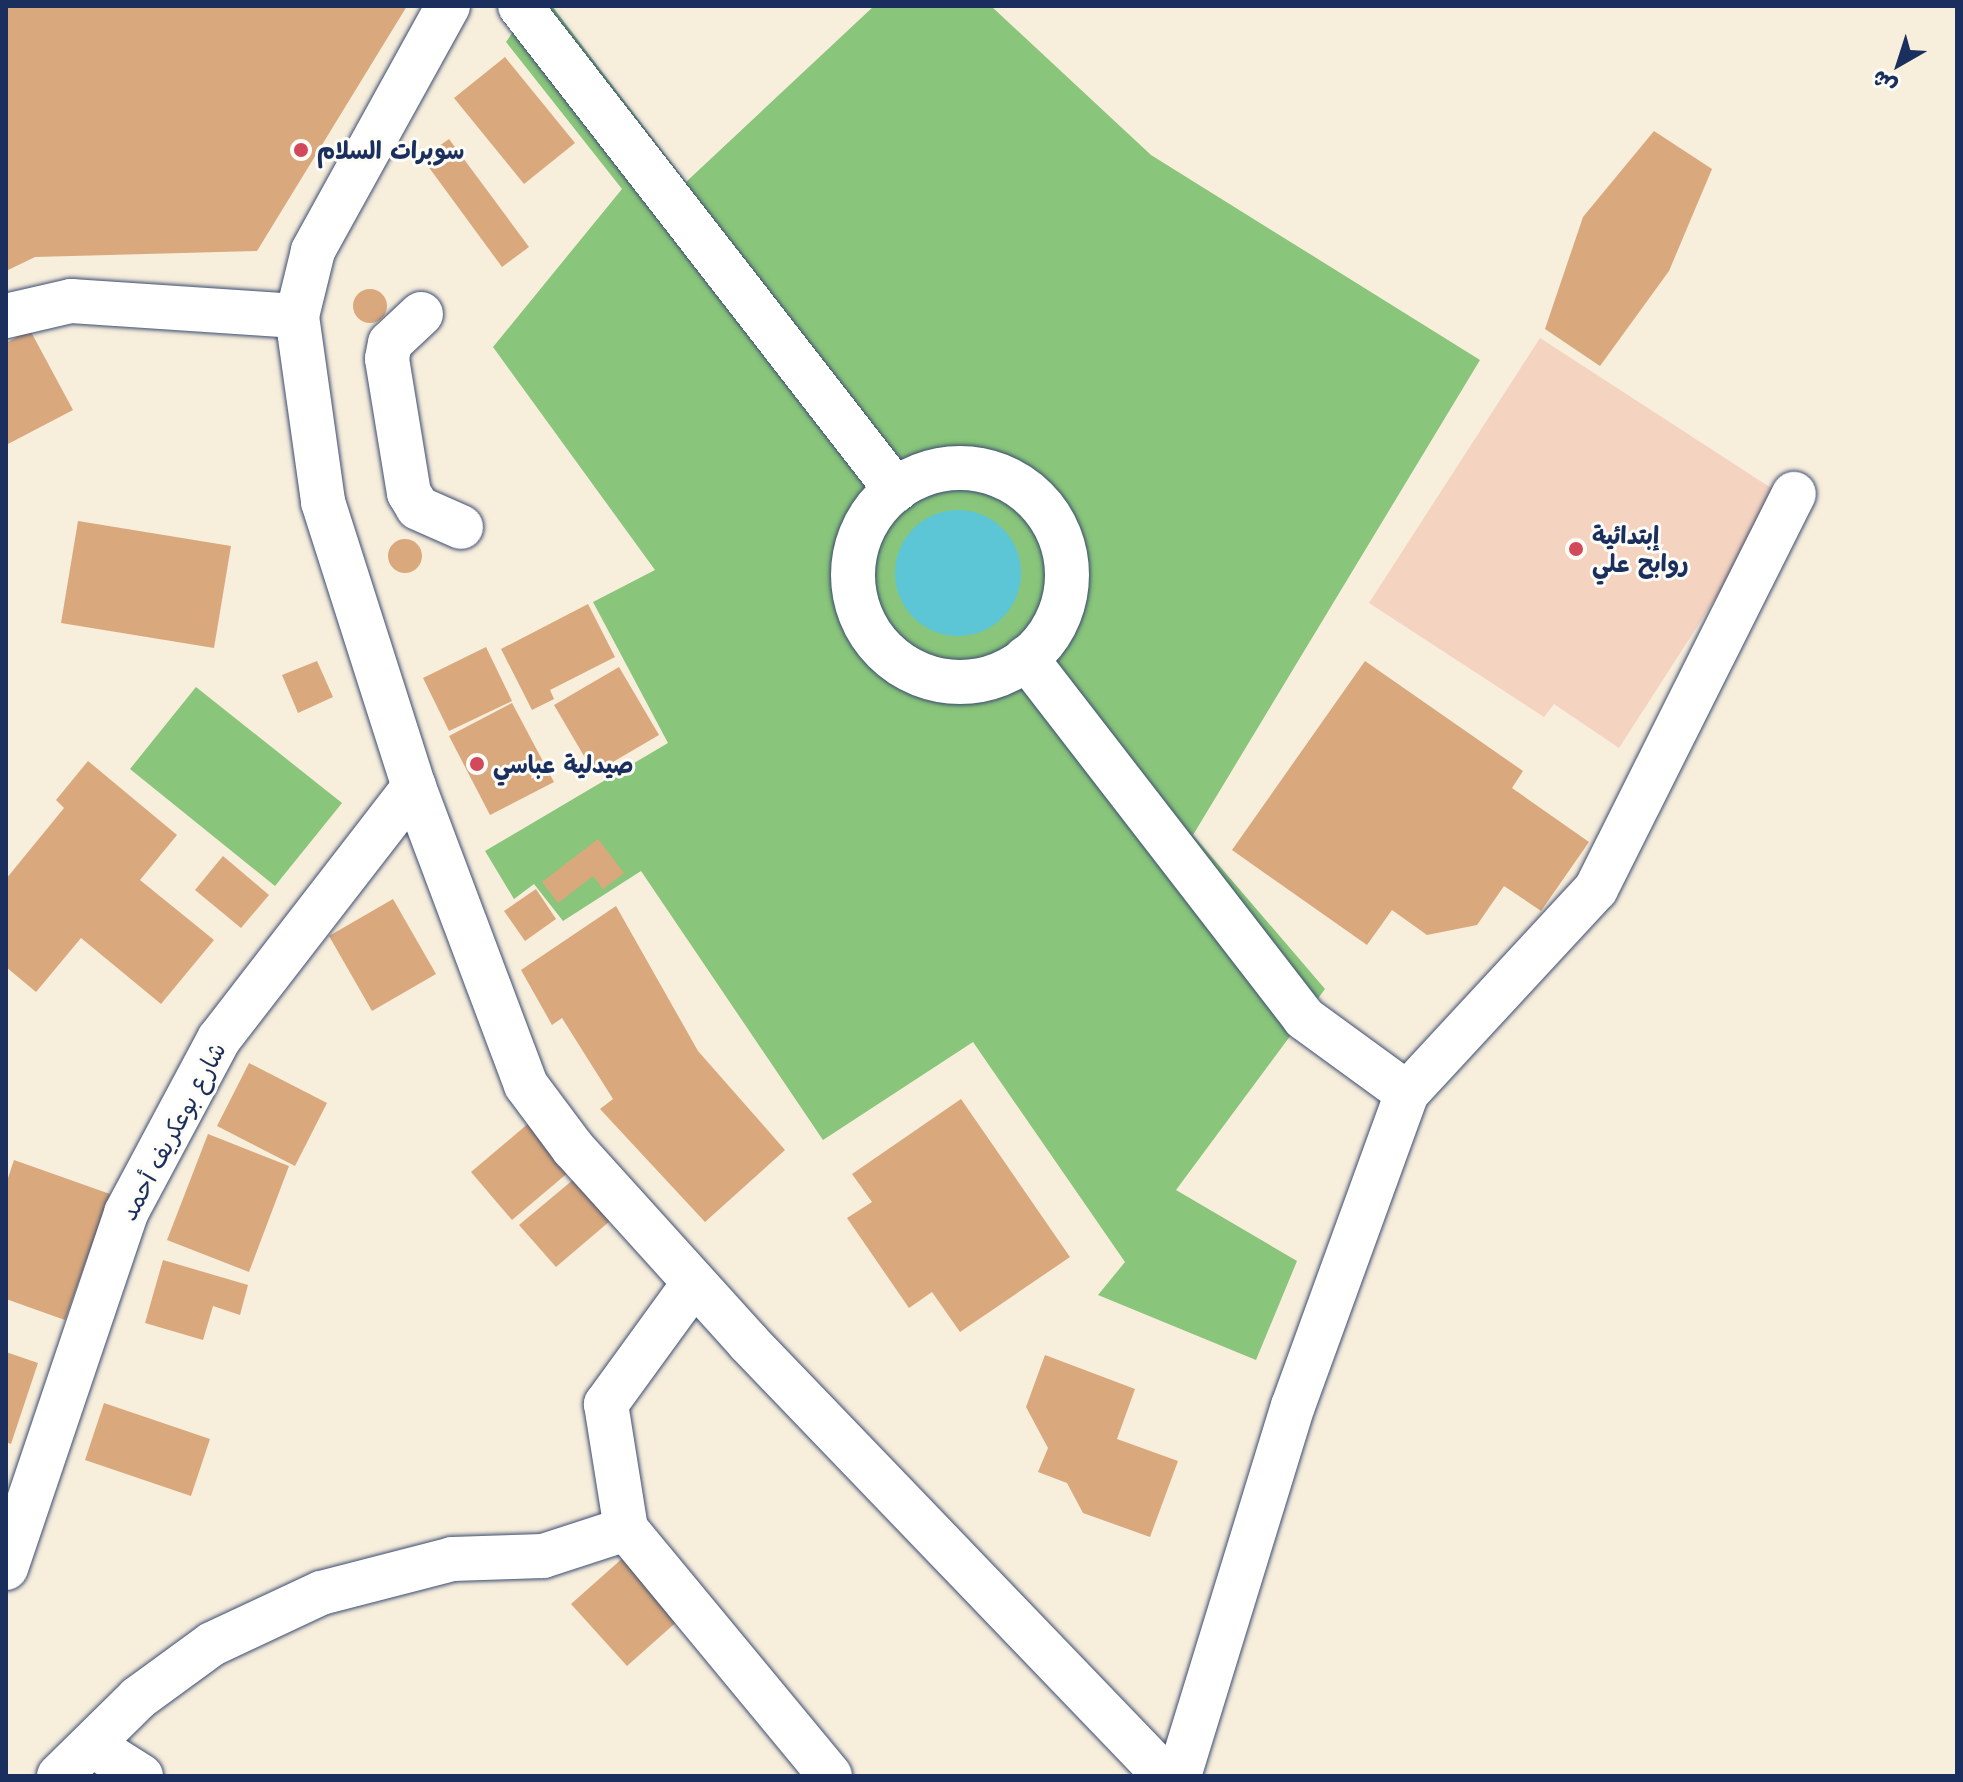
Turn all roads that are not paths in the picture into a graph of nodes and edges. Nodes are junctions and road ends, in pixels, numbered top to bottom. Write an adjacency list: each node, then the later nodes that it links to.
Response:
1 (448, 6): 5 (street)
2 (520, 6): 6 (street)
3 (421, 314): 8 (street)
4 (6, 316): 5 (street)
5 (297, 316): 10 (street)
6 (896, 490): 9 (street); 9 (street)
7 (1794, 494): 11 (street)
8 (461, 527)
9 (1026, 658): 11 (street)
10 (414, 787): 12 (street); 14 (street, شارع بوعكريف أحمد)
11 (1407, 1093): 20 (street)
12 (694, 1283): 13 (street); 19 (street)
13 (626, 1529): 15 (street); 18 (street)
14 (6, 1568)
15 (92, 1745): 16 (street); 17 (street)
16 (59, 1776)
17 (141, 1776)
18 (830, 1776)
19 (1165, 1776)
20 (1179, 1776)

